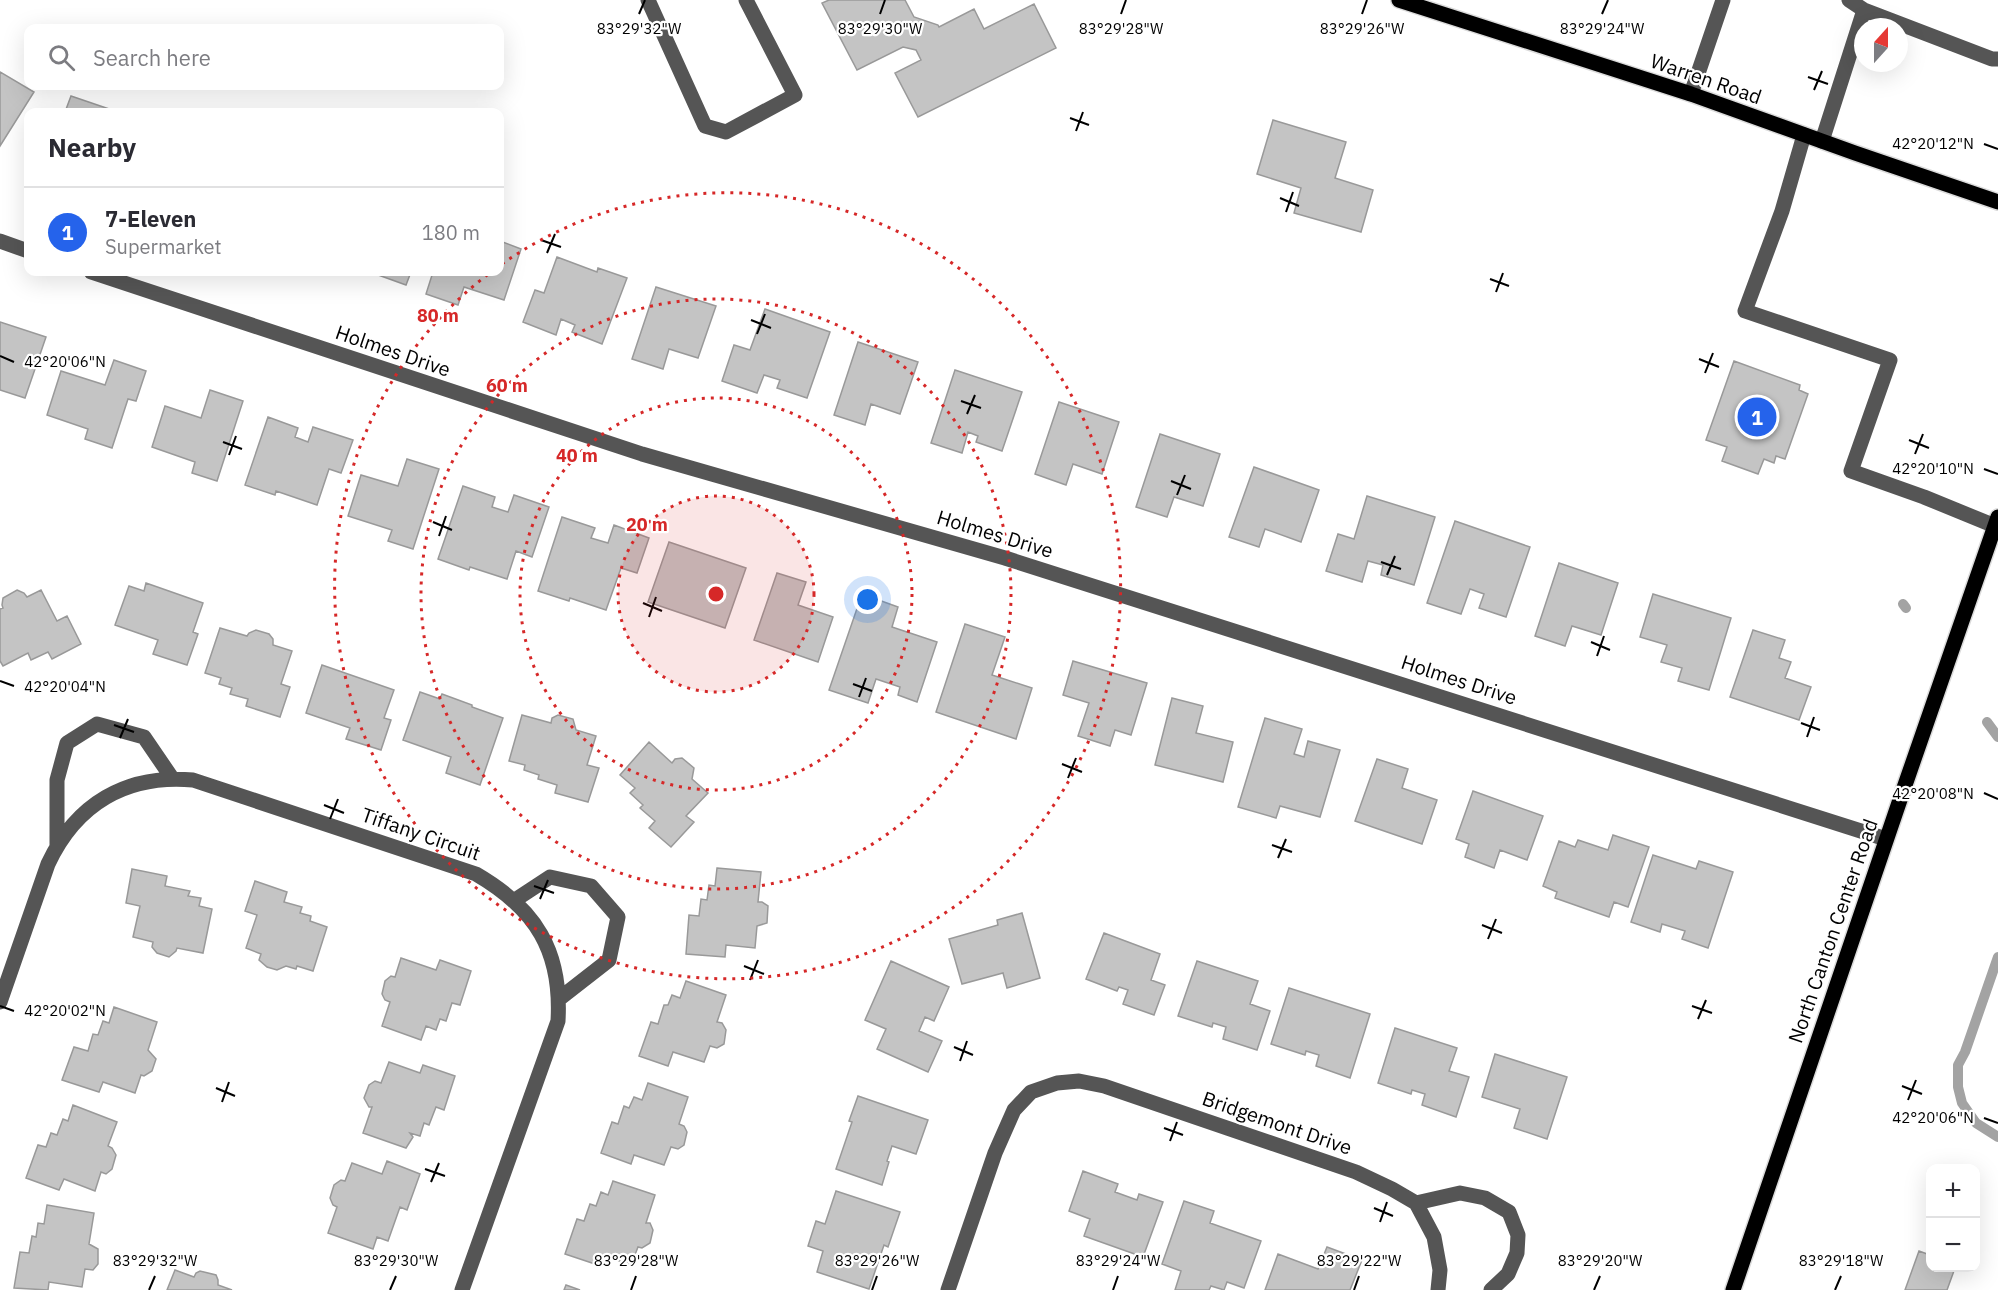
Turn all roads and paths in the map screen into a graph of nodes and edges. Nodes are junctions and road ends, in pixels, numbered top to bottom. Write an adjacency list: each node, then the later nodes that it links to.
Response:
1 (648, 0): 2 (street)
2 (746, 0)
3 (1399, 0): 8 (main road, Warren Road)
4 (1724, 0): 8 (street)
5 (1849, 0): 6 (street)
6 (1864, 10): 7 (street); 10 (street)
7 (1998, 59)
8 (1691, 94): 9 (main road, Warren Road)
9 (1804, 135): 10 (main road, Warren Road); 15 (street)
10 (1822, 141): 11 (main road, Warren Road)
11 (1998, 202)
12 (0, 241): 13 (street)
13 (24, 250)
14 (103, 276): 17 (street, Holmes Drive)
15 (1996, 522): 17 (main road, North Canton Center Road)
16 (172, 778): 18 (street, Tiffany Circuit); 18 (street, Tiffany Circuit); 19 (street, Tiffany Circuit)
17 (1886, 838): 27 (main road, North Canton Center Road)
18 (57, 845): 20 (street, Tiffany Circuit)
19 (515, 900): 21 (street, Tiffany Circuit); 21 (street)
20 (2, 992)
21 (559, 999): 23 (street, Tiffany Circuit)
22 (1416, 1203): 24 (street, Bridgemont Drive); 25 (street); 26 (street)
23 (462, 1290)
24 (948, 1290)
25 (1438, 1290)
26 (1491, 1290)
27 (1733, 1290)

